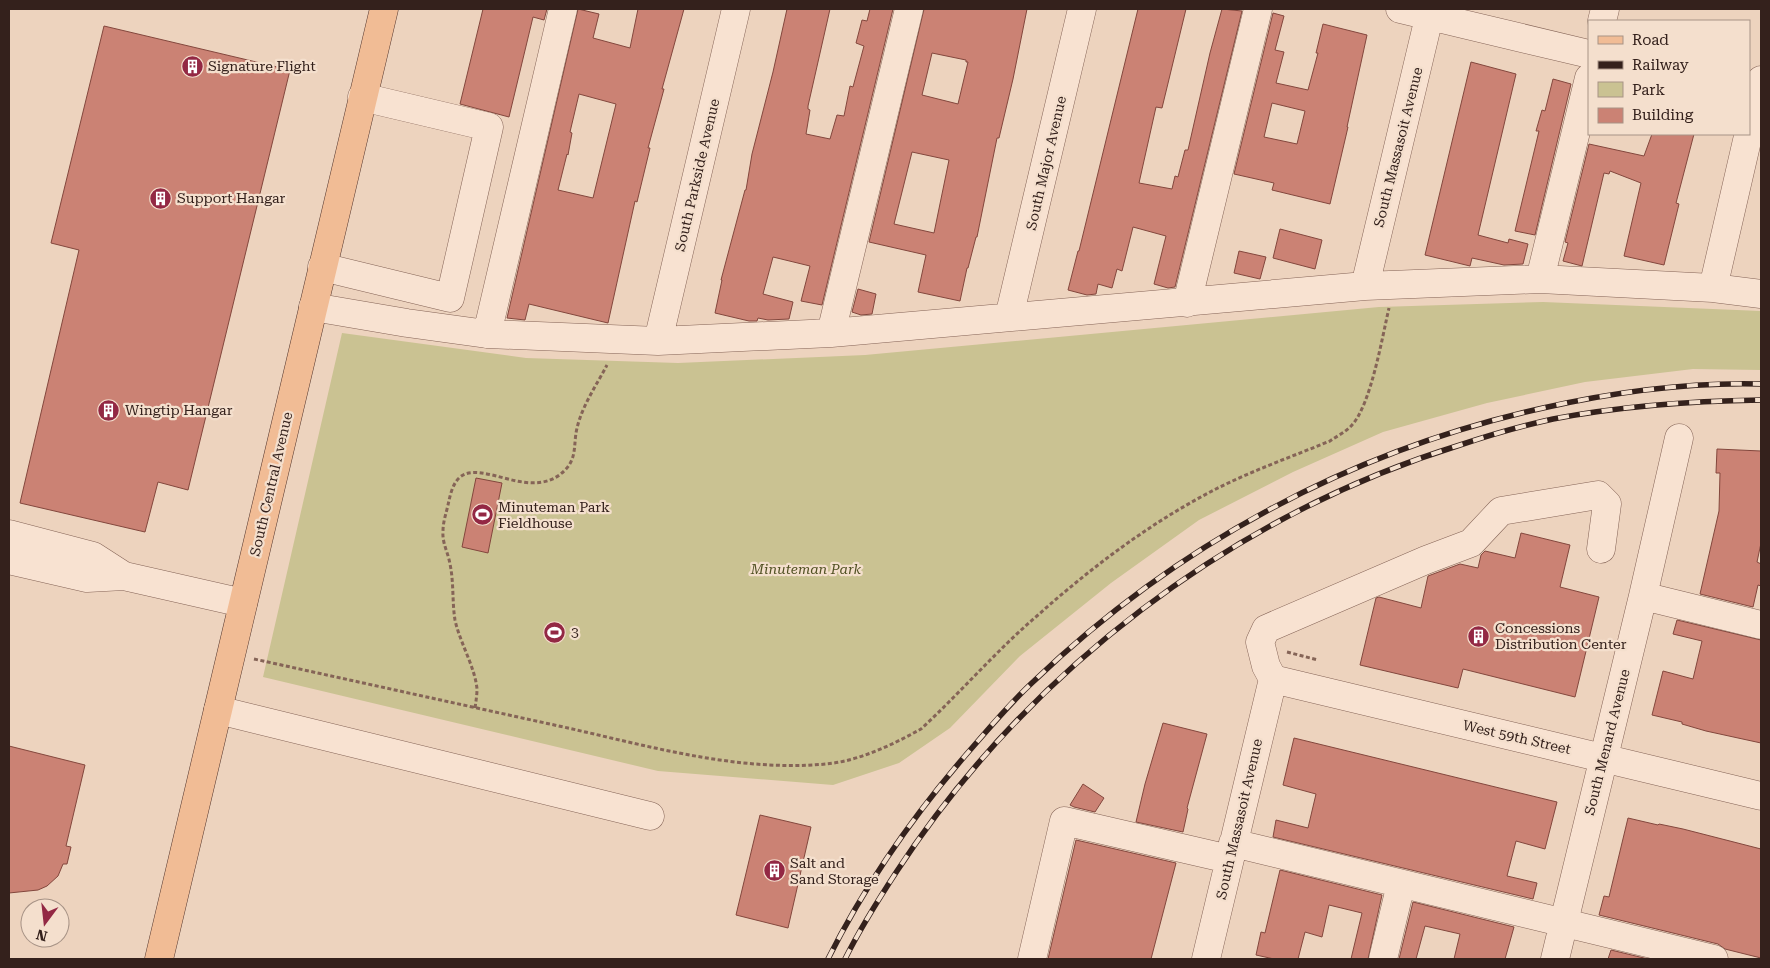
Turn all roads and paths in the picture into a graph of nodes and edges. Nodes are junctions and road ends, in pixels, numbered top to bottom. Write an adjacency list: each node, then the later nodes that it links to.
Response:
1 (384, 9): 12 (main road, South Central Avenue)
2 (563, 9): 25 (street)
3 (736, 9): 26 (street, South Parkside Avenue)
4 (909, 9): 24 (street)
5 (1082, 9): 23 (street, South Major Avenue)
6 (1258, 9): 20 (street)
7 (1400, 9): 8 (street)
8 (1431, 12): 9 (street); 17 (street, South Massasoit Avenue)
9 (1588, 54)
10 (1588, 82): 16 (street)
11 (1757, 90): 13 (street)
12 (362, 97): 15 (main road, South Central Avenue); 15 (street)
13 (1750, 122)
14 (1747, 135): 18 (street)
15 (322, 267): 21 (main road, South Central Avenue)
16 (1540, 279): 17 (street); 18 (street)
17 (1365, 286): 20 (street)
18 (1714, 288): 19 (street)
19 (1761, 294)
20 (1187, 303): 23 (street)
21 (313, 307): 25 (street); 34 (main road, South Central Avenue)
22 (1389, 307): 38 (path)
23 (1009, 317): 24 (street)
24 (831, 333): 26 (street)
25 (488, 334): 26 (street)
26 (658, 341)
27 (608, 365): 38 (path)
28 (1679, 438): 33 (street, South Menard Avenue)
29 (9, 534): 32 (street)
30 (1601, 549): 37 (street)
31 (9, 560): 32 (street)
32 (124, 576): 34 (street)
33 (1643, 596): 35 (street); 40 (street, South Menard Avenue)
34 (243, 603): 36 (main road, South Central Avenue)
35 (1761, 625)
36 (231, 654): 38 (path); 39 (main road, South Central Avenue)
37 (1273, 679): 40 (street, West 59th Street); 43 (street, South Massasoit Avenue)
38 (475, 708)
39 (218, 710): 42 (street); 46 (main road, South Central Avenue)
40 (1602, 758): 41 (street, West 59th Street); 45 (street, South Menard Avenue)
41 (1761, 796)
42 (650, 816)
43 (1231, 851): 44 (street); 47 (street); 48 (street, South Massasoit Avenue)
44 (1401, 884): 45 (street); 49 (street)
45 (1563, 923): 50 (street, South Menard Avenue); 51 (street)
46 (159, 959)
47 (1032, 959)
48 (1206, 959)
49 (1383, 959)
50 (1555, 959)
51 (1714, 959)

